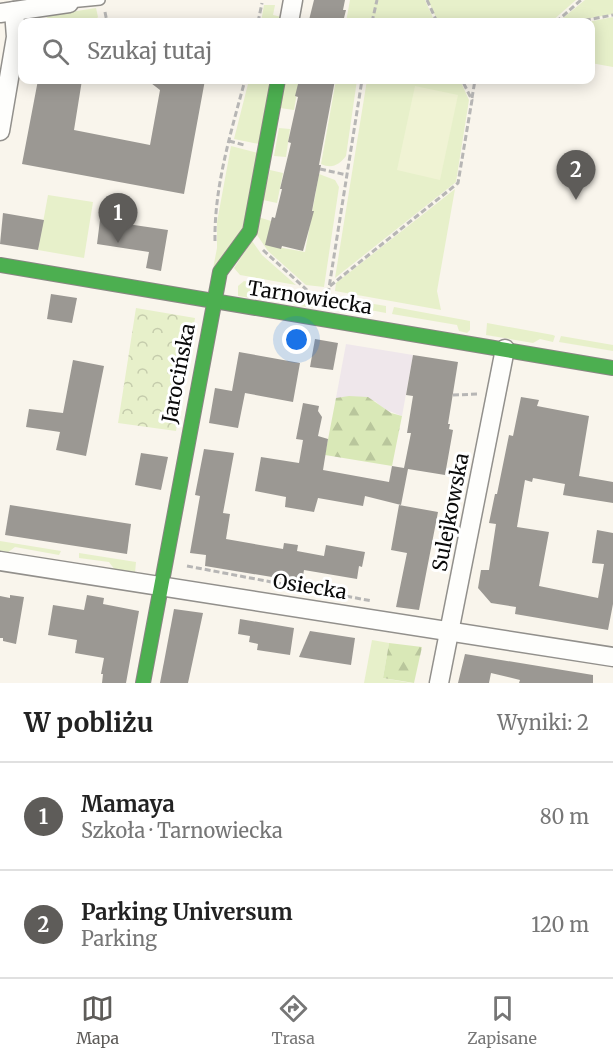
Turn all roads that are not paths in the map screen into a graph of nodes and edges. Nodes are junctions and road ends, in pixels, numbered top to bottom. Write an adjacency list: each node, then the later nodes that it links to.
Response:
1 (293, 0): 5 (street)
2 (70, 2): 3 (lane); 4 (street)
3 (102, 3)
4 (7, 12): 7 (street)
5 (290, 18)
6 (277, 84): 9 (street, Jarocińska)
7 (0, 131)
8 (0, 265): 9 (street, Tarnowiecka)
9 (215, 301): 10 (street, Tarnowiecka); 13 (street, Jarocińska)
10 (505, 349): 11 (street, Tarnowiecka); 14 (street, Sulejkowska)
11 (613, 368)
12 (0, 561): 13 (street, Osiecka)
13 (161, 587): 14 (street, Osiecka); 16 (street, Jarocińska)
14 (450, 631): 15 (street, Osiecka); 17 (street, Sulejkowska)
15 (613, 657)
16 (143, 683)
17 (439, 683)

